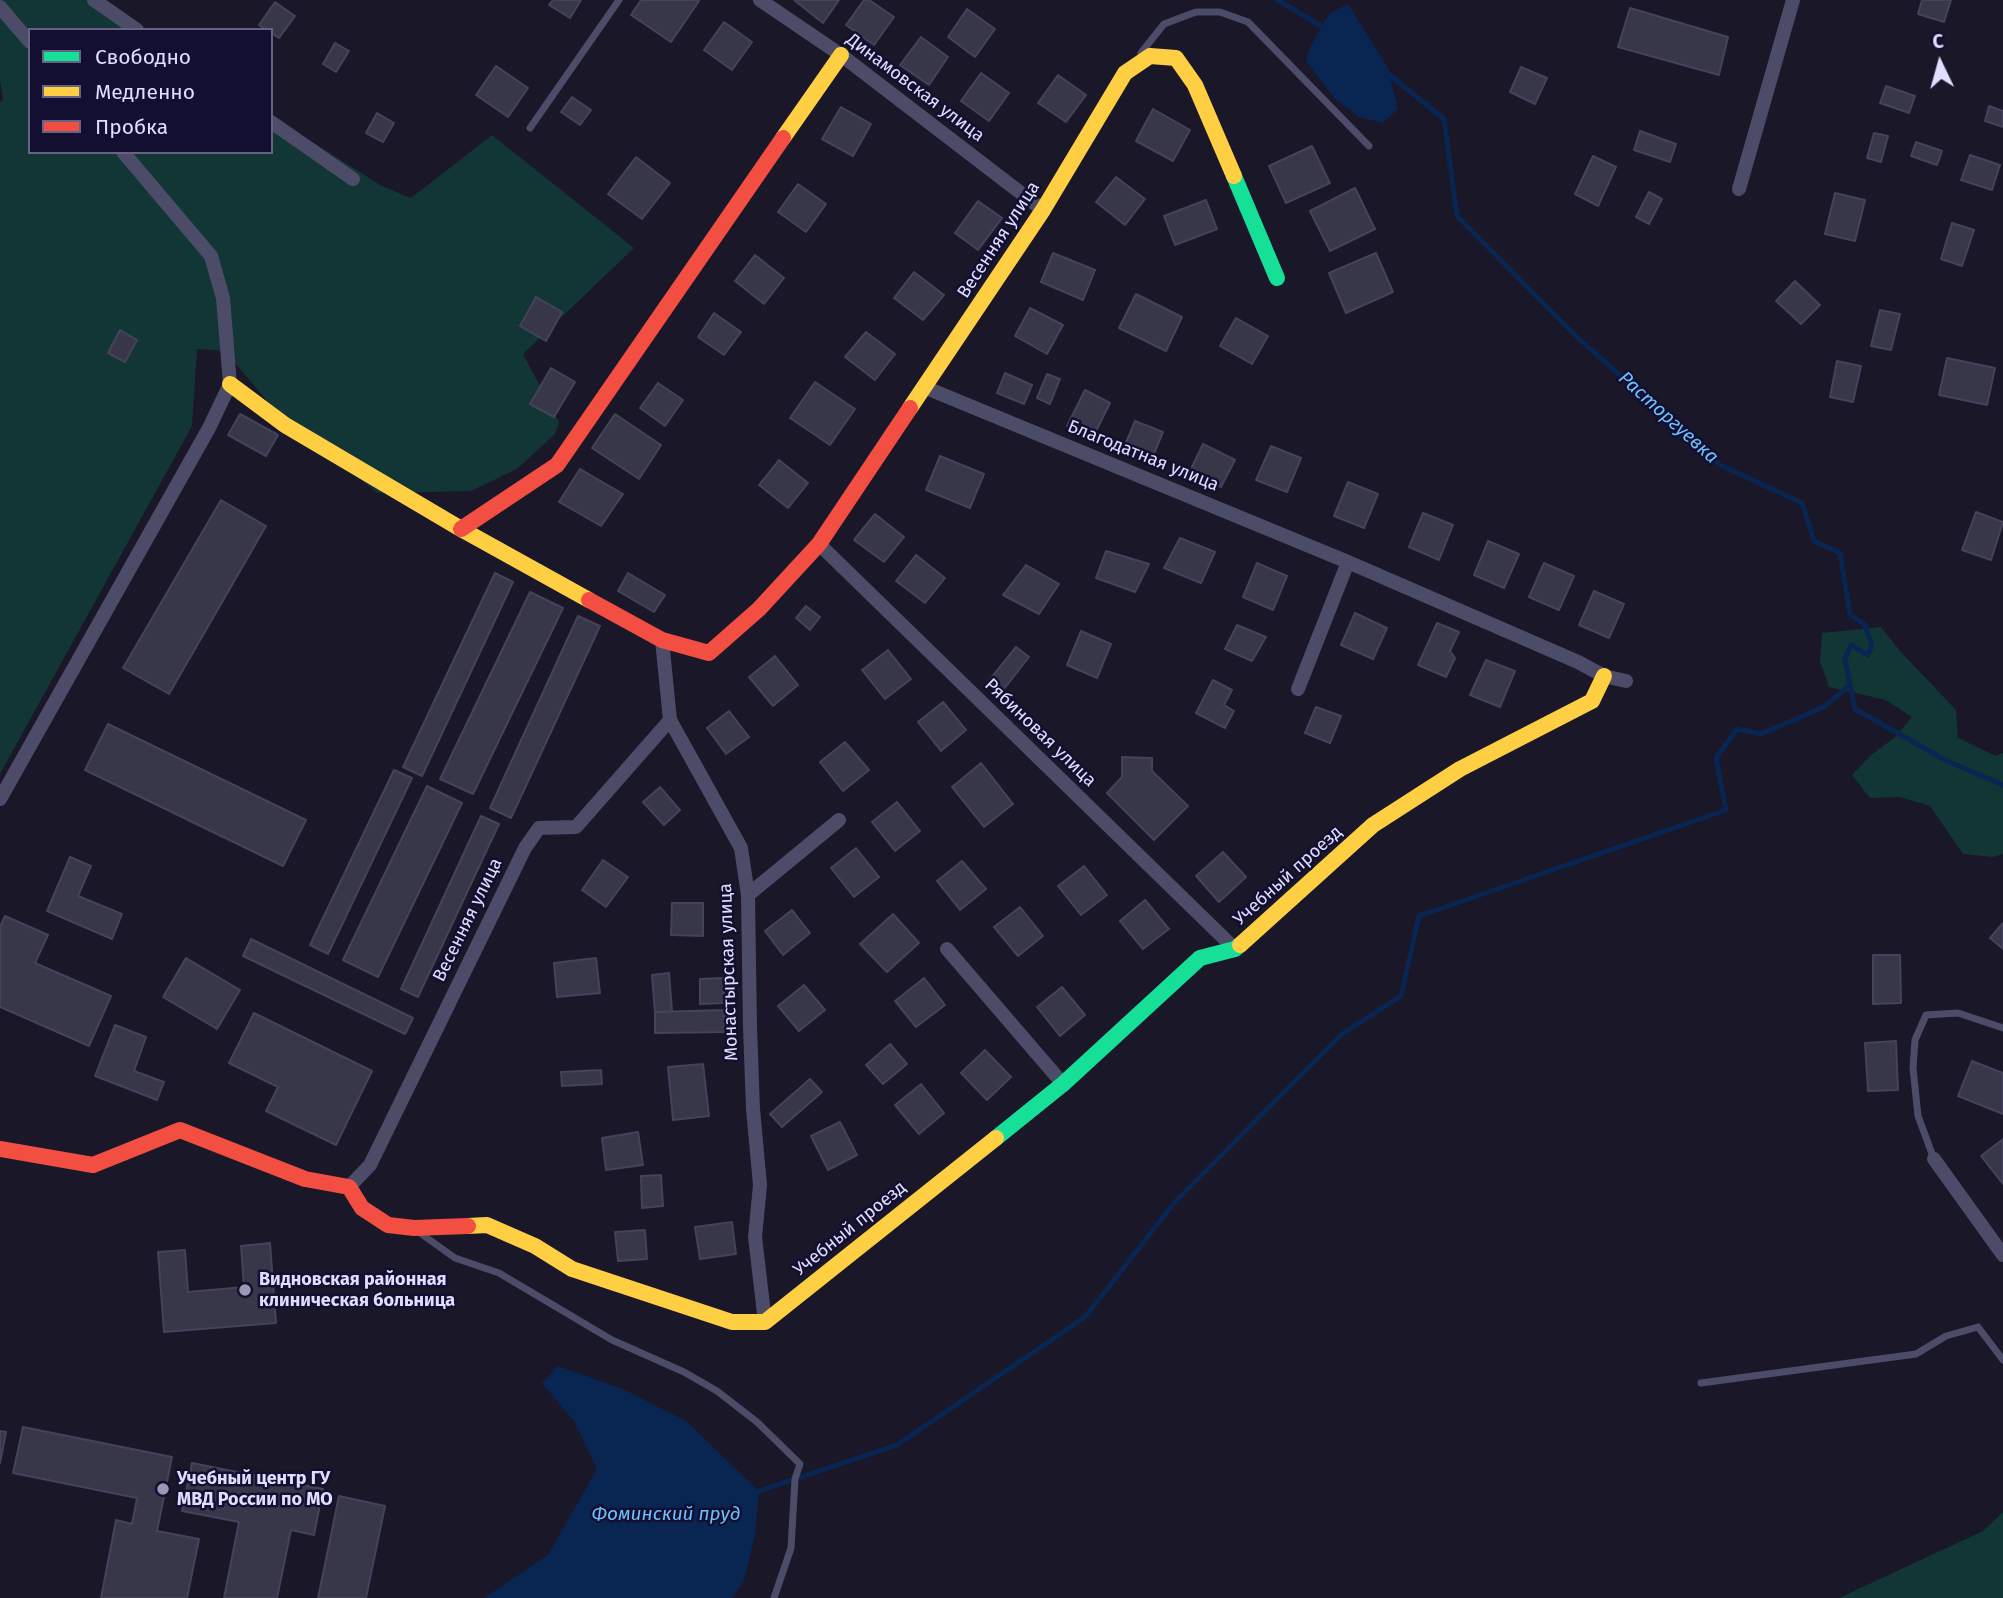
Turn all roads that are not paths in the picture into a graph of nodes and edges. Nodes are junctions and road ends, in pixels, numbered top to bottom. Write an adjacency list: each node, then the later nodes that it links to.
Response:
1 (94, 0): 6 (street)
2 (619, 0): 11 (lane)
3 (760, 0): 8 (street, Динамовская улица)
4 (1793, 0): 15 (street)
5 (0, 7): 7 (street)
6 (134, 28)
7 (28, 40)
8 (841, 55): 16 (street, Динамовская улица); 20 (street)
9 (1125, 73): 12 (lane); 16 (street, Весенняя улица); 17 (street, Весенняя улица)
10 (273, 123): 14 (street)
11 (530, 128)
12 (1369, 146)
13 (125, 154): 18 (street)
14 (353, 179)
15 (1739, 188)
16 (1043, 210): 19 (street, Весенняя улица)
17 (1277, 278)
18 (230, 384): 20 (street); 28 (street)
19 (924, 387): 21 (street, Весенняя улица); 22 (street, Благодатная улица)
20 (461, 529): 23 (street)
21 (819, 544): 23 (street, Весенняя улица); 32 (street, Рябиновая улица)
22 (1348, 562): 24 (street, Благодатная улица); 26 (street)
23 (663, 640): 27 (street, Монастырская улица)
24 (1604, 676): 25 (street, Благодатная улица); 32 (street, Учебный проезд)
25 (1626, 681)
26 (1298, 689)
27 (670, 720): 30 (street, Монастырская улица); 37 (street, Весенняя улица)
28 (0, 799)
29 (839, 820): 30 (street)
30 (748, 895): 40 (street, Монастырская улица)
31 (947, 949): 34 (street)
32 (1235, 949): 34 (street, Учебный проезд)
33 (2003, 1028): 36 (lane)
34 (1063, 1084): 40 (street, Учебный проезд)
35 (0, 1149): 37 (street)
36 (1934, 1159): 39 (street)
37 (349, 1187): 38 (street)
38 (414, 1228): 40 (street); 43 (lane)
39 (2003, 1255)
40 (765, 1322)
41 (2003, 1360): 42 (lane)
42 (1701, 1383)
43 (774, 1598)

